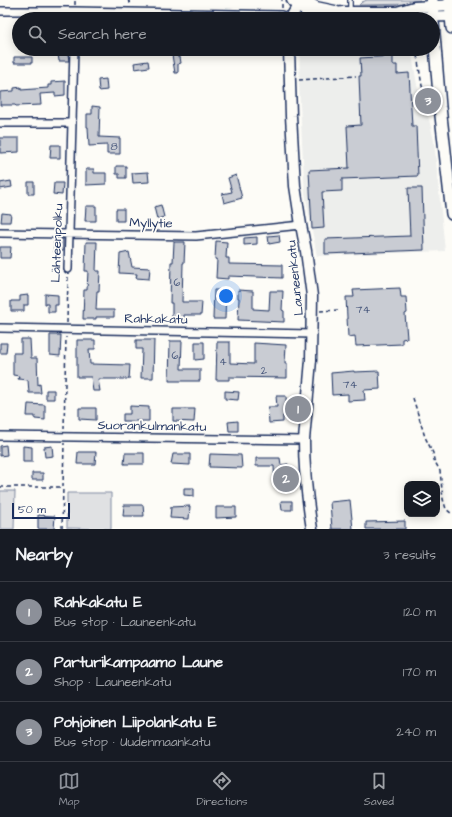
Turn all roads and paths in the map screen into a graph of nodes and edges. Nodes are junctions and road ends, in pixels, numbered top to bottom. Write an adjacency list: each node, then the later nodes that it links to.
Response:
1 (350, 0): 8 (lane)
2 (432, 3): 3 (street); 9 (street)
3 (451, 3): 11 (main road)
4 (301, 6): 8 (street)
5 (0, 11): 6 (street)
6 (75, 11): 7 (street)
7 (125, 12)
8 (347, 12): 9 (street)
9 (397, 12)
10 (440, 19): 11 (street)
11 (452, 20)
12 (74, 56): 20 (street, Lähteenpolku)
13 (289, 56): 22 (street, Launeenkatu)
14 (417, 56): 18 (path)
15 (436, 56): 21 (main road)
16 (356, 76): 17 (path)
17 (297, 80)
18 (428, 101)
19 (0, 123): 20 (street)
20 (72, 123): 24 (street, Lähteenpolku)
21 (452, 214)
22 (301, 225): 24 (street, Myllytie); 30 (street, Launeenkatu)
23 (0, 233): 24 (street, Myllytie)
24 (69, 234): 25 (street, Lähteenpolku)
25 (68, 269): 29 (path, Lähteenpolku)
26 (338, 310): 27 (path)
27 (320, 311)
28 (0, 328): 29 (street, Rahkakatu)
29 (67, 329): 30 (street, Rahkakatu); 33 (path, Lähteenpolku)
30 (312, 334): 34 (street, Launeenkatu)
31 (413, 398): 37 (path)
32 (0, 436): 33 (street, Suorankulmankatu)
33 (64, 437): 34 (street, Suorankulmankatu); 36 (path, Lähteenpolku)
34 (304, 440): 39 (street, Launeenkatu)
35 (0, 487): 36 (path)
36 (63, 487): 38 (path, Lähteenpolku)
37 (452, 514)
38 (62, 529)
39 (312, 529)

